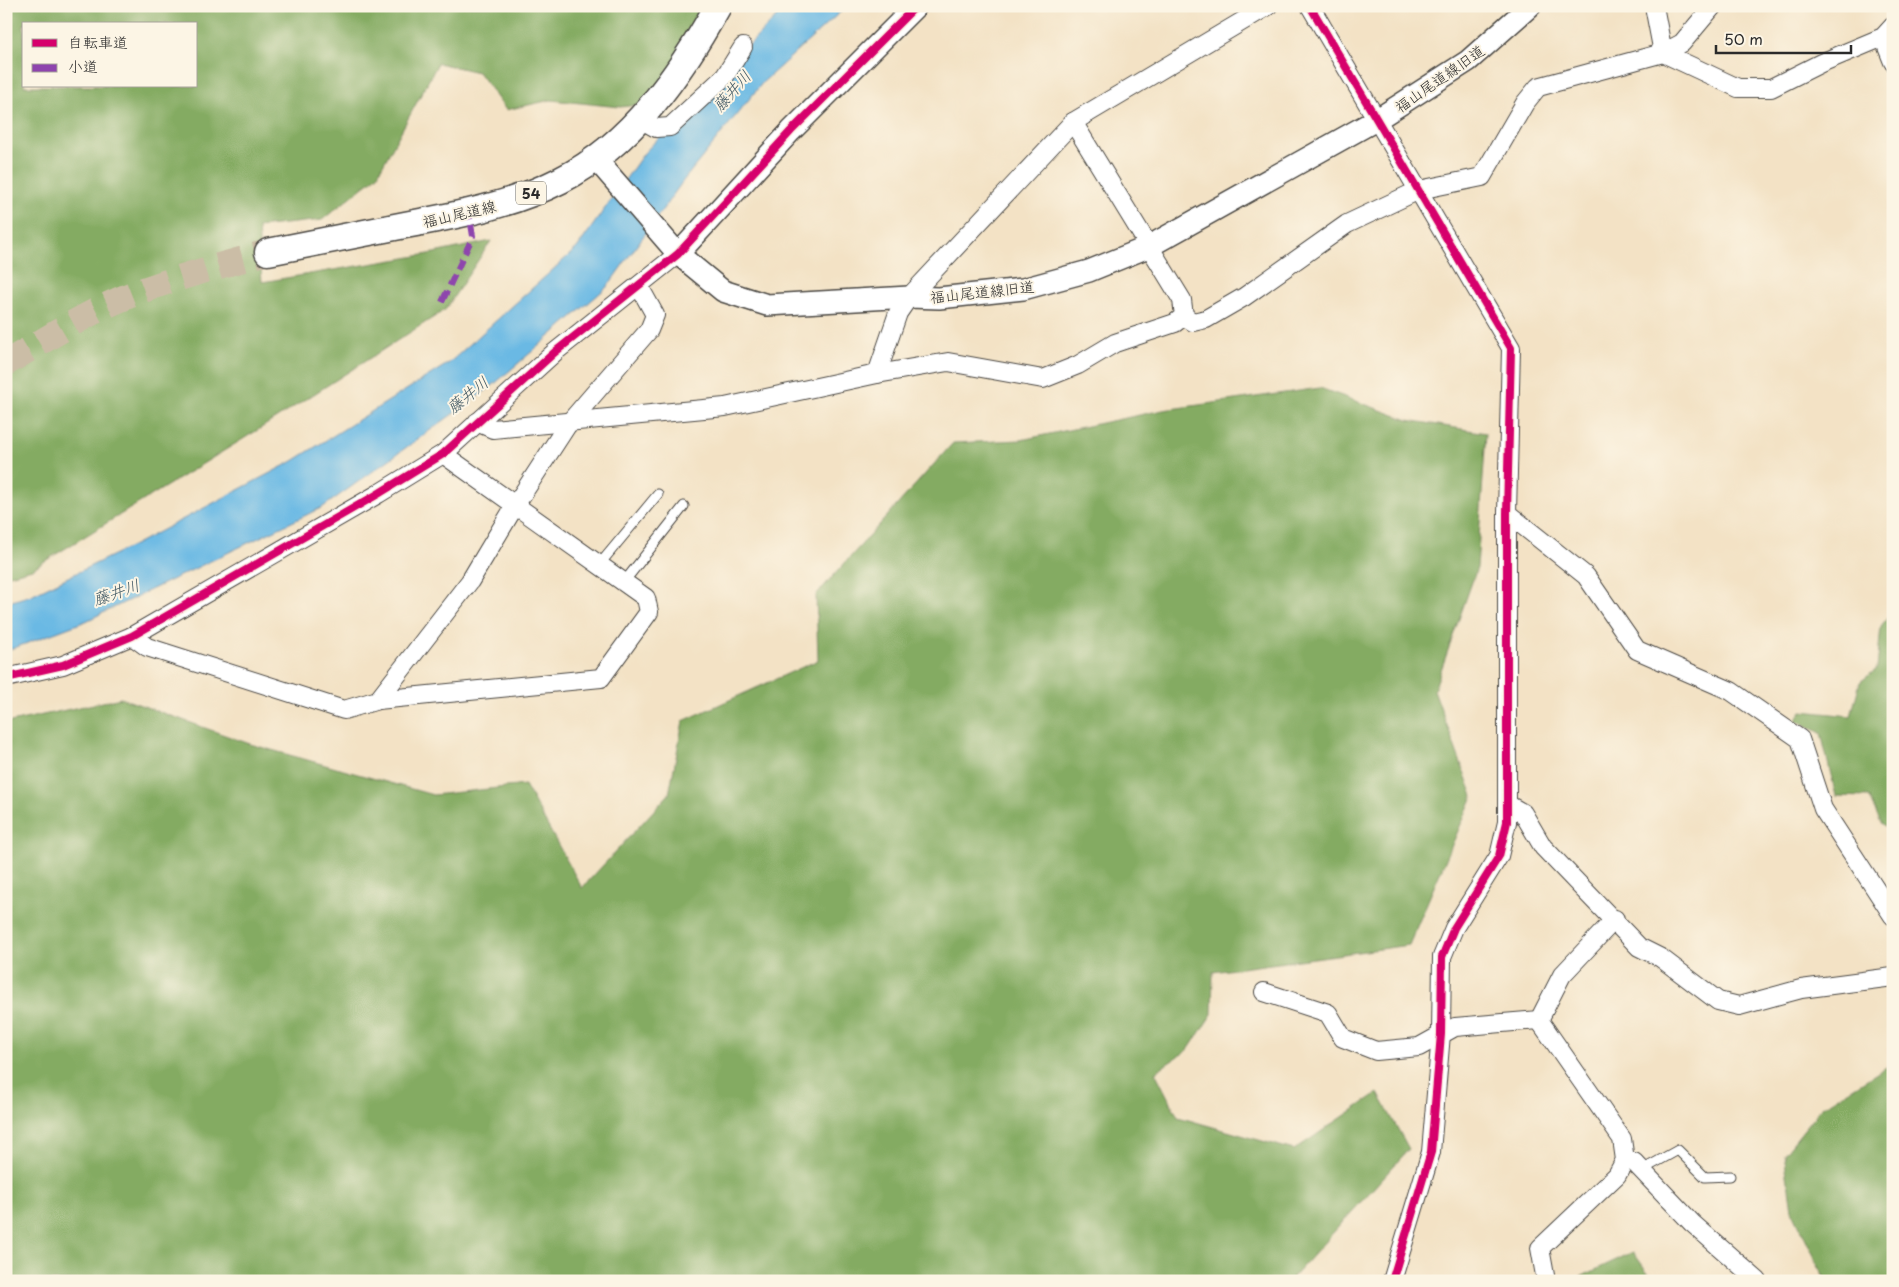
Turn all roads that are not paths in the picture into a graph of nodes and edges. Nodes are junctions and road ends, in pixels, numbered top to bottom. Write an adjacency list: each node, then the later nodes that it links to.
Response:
1 (718, 6): 12 (main road, 福山尾道線 / 54)
2 (916, 6): 19 (street)
3 (1268, 6): 14 (street)
4 (1310, 6): 13 (street)
5 (1530, 6): 13 (street, 福山尾道線旧道)
6 (1654, 6): 10 (street)
7 (1714, 6): 10 (street)
8 (1888, 31): 10 (street); 11 (street)
9 (744, 47): 12 (street)
10 (1663, 53): 16 (street)
11 (1893, 62)
12 (640, 119): 15 (main road, 福山尾道線 / 54)
13 (1376, 120): 16 (street); 17 (street, 福山尾道線旧道)
14 (1073, 122): 17 (street); 21 (street)
15 (603, 168): 18 (main road, 福山尾道線 / 54); 19 (street, 福山尾道線旧道)
16 (1419, 190): 22 (street); 30 (street)
17 (1148, 247): 21 (street, 福山尾道線旧道); 22 (street)
18 (268, 252)
19 (678, 254): 20 (street); 21 (street, 福山尾道線旧道)
20 (639, 286): 24 (street); 25 (street)
21 (908, 297): 23 (street)
22 (1184, 316): 23 (street)
23 (877, 374): 25 (street)
24 (477, 422): 25 (street); 26 (street)
25 (568, 424): 28 (street)
26 (443, 454): 28 (street); 33 (street)
27 (658, 494): 31 (lane)
28 (516, 504): 31 (street); 35 (street)
29 (684, 506): 32 (lane)
30 (1507, 513): 36 (street); 37 (street)
31 (599, 565): 32 (street)
32 (624, 582): 35 (street)
33 (132, 636): 34 (street); 35 (street)
34 (6, 678)
35 (378, 700)
36 (1507, 804): 38 (street); 42 (street)
37 (1893, 916)
38 (1615, 919): 39 (street); 41 (street)
39 (1893, 977)
40 (1264, 992): 42 (street)
41 (1539, 1020): 42 (street); 43 (street)
42 (1441, 1034): 46 (street)
43 (1625, 1160): 44 (street); 47 (street)
44 (1642, 1170): 45 (lane); 48 (street)
45 (1730, 1176)
46 (1392, 1281)
47 (1546, 1281)
48 (1758, 1281)

